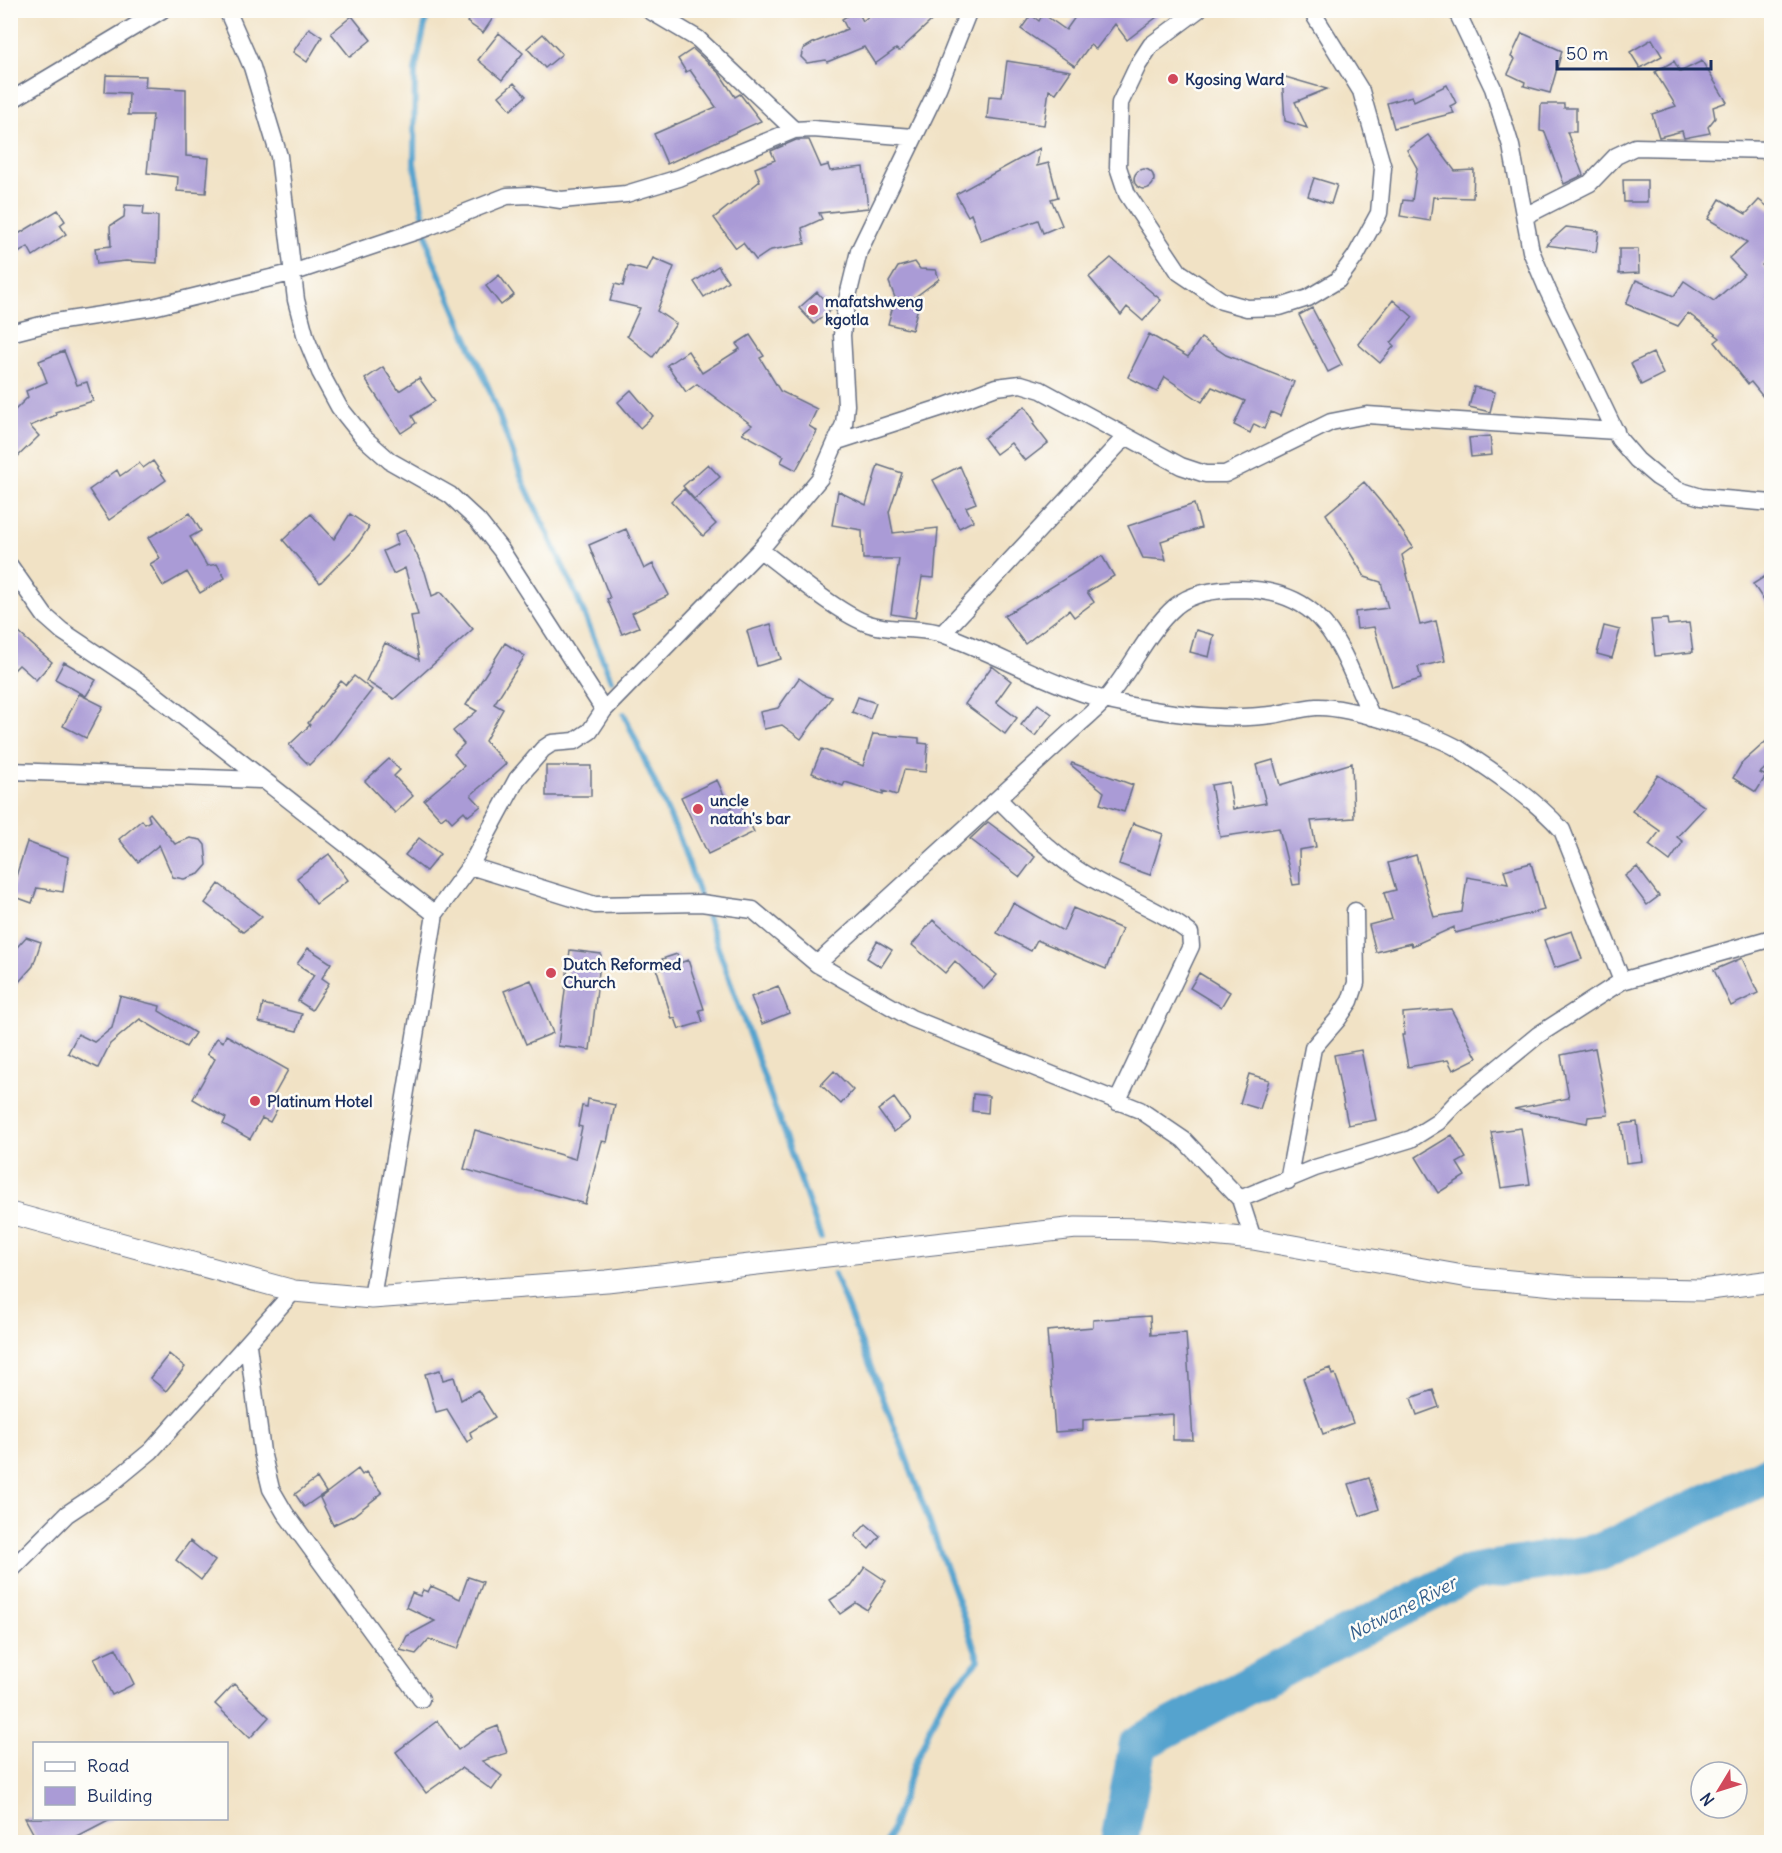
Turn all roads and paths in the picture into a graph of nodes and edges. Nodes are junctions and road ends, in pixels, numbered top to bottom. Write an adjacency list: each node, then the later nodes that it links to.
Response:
1 (162, 10): 8 (street)
2 (226, 10): 13 (street)
3 (649, 10): 9 (street)
4 (969, 10): 10 (street)
5 (1198, 10): 6 (street)
6 (1311, 10)
7 (1456, 10): 12 (street)
8 (10, 101)
9 (794, 130): 10 (street); 13 (street)
10 (913, 137): 17 (street)
11 (1772, 150): 12 (street)
12 (1525, 216): 15 (street)
13 (295, 272): 14 (street); 23 (street)
14 (10, 333)
15 (1616, 430): 16 (street); 18 (street)
16 (1126, 436): 17 (street); 21 (street)
17 (838, 441): 19 (street)
18 (1772, 502)
19 (760, 550): 21 (street); 23 (street)
20 (10, 566): 26 (street)
21 (942, 634): 22 (street)
22 (1105, 700): 24 (street); 24 (street); 27 (street)
23 (604, 710): 28 (street)
24 (1372, 717): 33 (street)
25 (10, 771): 26 (street)
26 (260, 780): 30 (street)
27 (998, 799): 32 (street); 34 (street)
28 (470, 866): 30 (street); 32 (street)
29 (1355, 911): 35 (street)
30 (435, 914): 41 (street)
31 (1772, 938): 33 (street)
32 (817, 964): 34 (street)
33 (1622, 981): 35 (street)
34 (1118, 1102): 36 (street)
35 (1288, 1181): 36 (street)
36 (1240, 1199): 38 (street)
37 (10, 1212): 40 (street)
38 (1253, 1239): 39 (street); 41 (street)
39 (1772, 1281)
40 (294, 1291): 41 (street); 42 (street)
41 (372, 1298)
42 (248, 1345): 43 (street); 44 (street)
43 (10, 1571)
44 (421, 1699)

